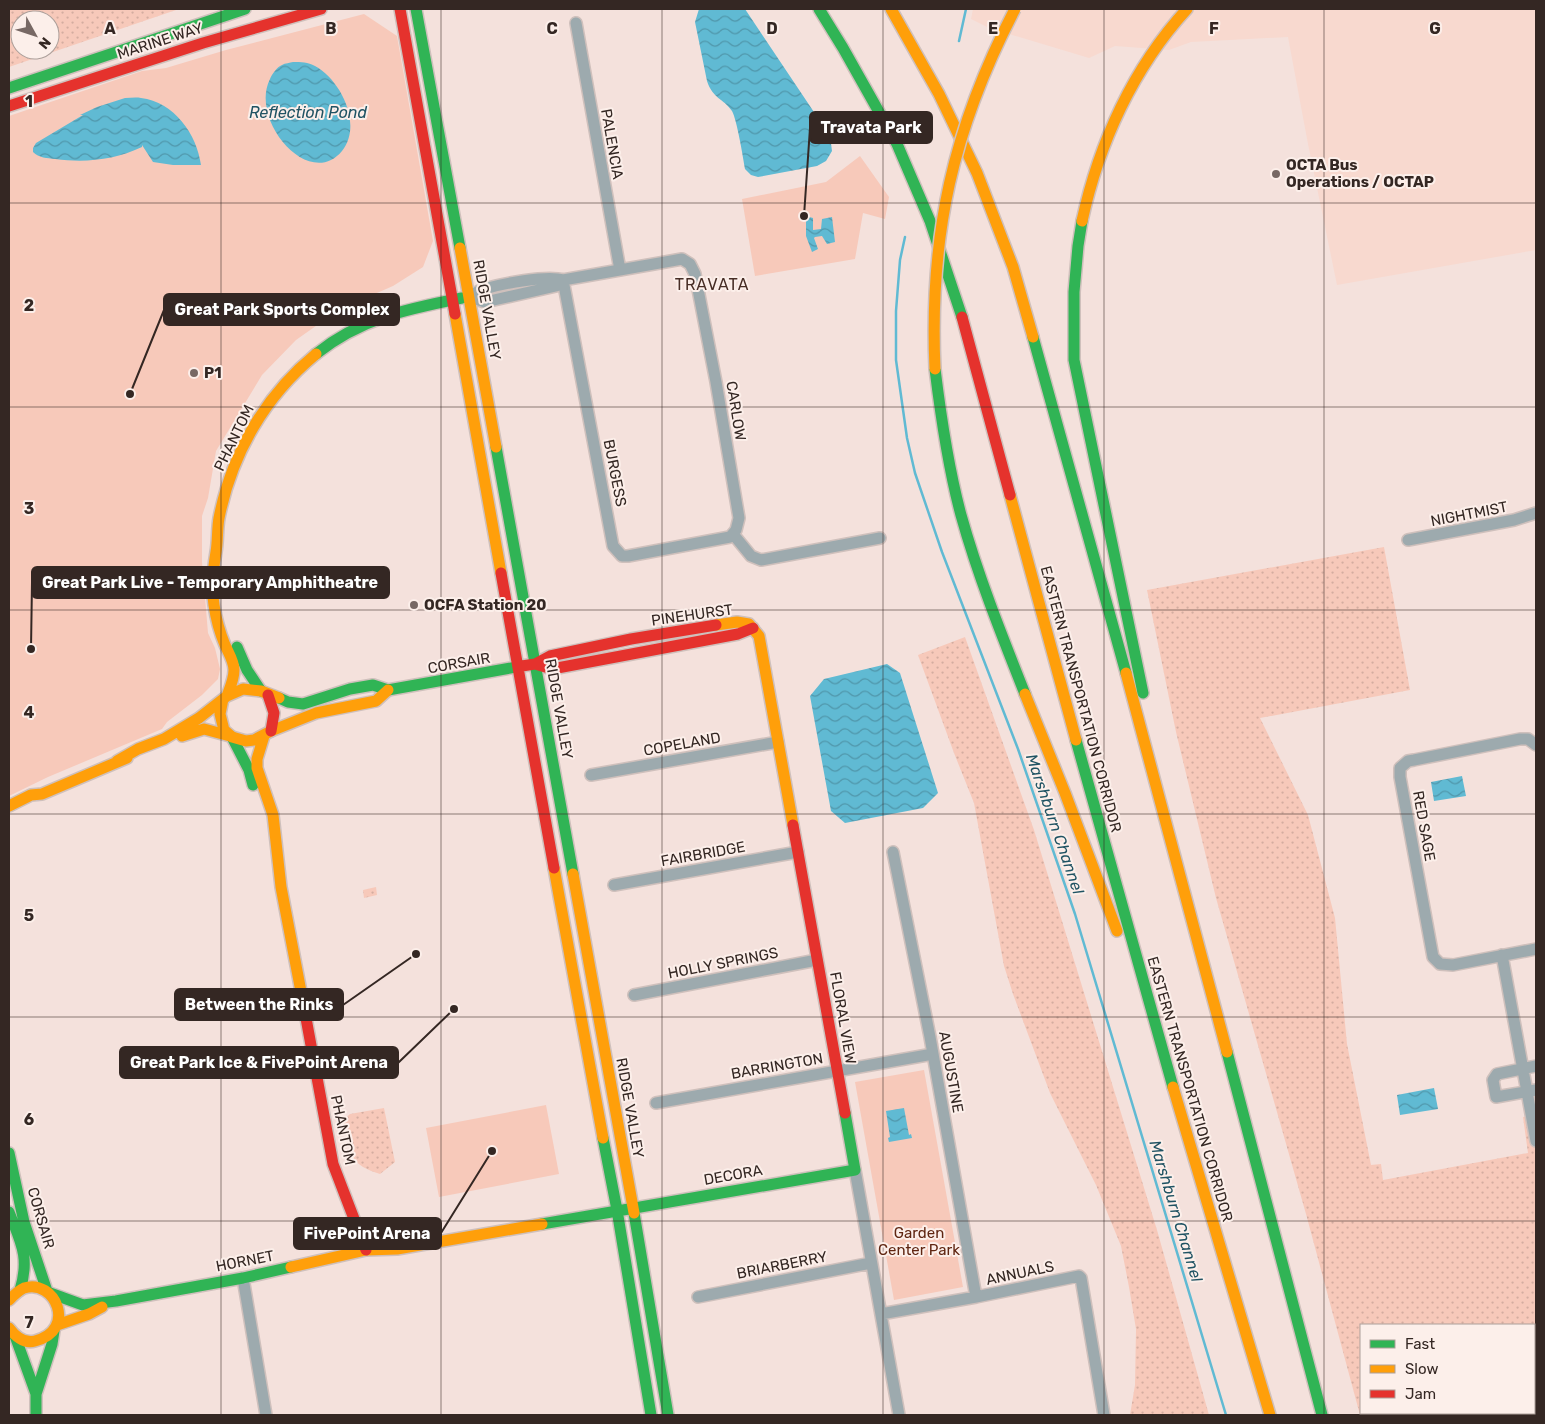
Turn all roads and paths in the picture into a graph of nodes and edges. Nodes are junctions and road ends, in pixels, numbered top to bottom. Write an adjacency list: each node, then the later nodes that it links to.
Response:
1 (245, 9): 10 (main road, MARINE WAY)
2 (321, 9): 11 (main road, MARINE WAY)
3 (400, 9): 15 (main road, RIDGE VALLEY)
4 (416, 9): 14 (main road, RIDGE VALLEY)
5 (819, 9): 46 (main road, EASTERN TRANSPORTATION CORRIDOR)
6 (891, 9): 32 (main road)
7 (1015, 9): 46 (main road, bridge)
8 (1187, 9): 32 (main road)
9 (576, 23): 12 (street, PALENCIA)
10 (9, 88)
11 (9, 106)
12 (620, 270): 13 (street, CARLOW); 17 (street, CARLOW)
13 (563, 280): 14 (street, CARLOW); 17 (street, BURGESS)
14 (470, 297): 15 (main road, PHANTOM); 22 (main road, RIDGE VALLEY)
15 (452, 300): 20 (main road, PHANTOM); 23 (main road, RIDGE VALLEY)
16 (1536, 513): 19 (street, NIGHTMIST)
17 (733, 534): 18 (street)
18 (880, 538)
19 (1408, 540)
20 (214, 569): 25 (main road, PHANTOM); 26 (main road, PHANTOM)
21 (753, 628): 22 (main road, PINEHURST); 29 (main road, FLORAL VIEW)
22 (536, 664): 23 (main road, CORSAIR); 55 (main road, RIDGE VALLEY)
23 (519, 667): 24 (main road, CORSAIR); 56 (main road, RIDGE VALLEY)
24 (388, 690): 25 (main road, CORSAIR); 27 (main road, CORSAIR)
25 (265, 693): 26 (main road); 27 (main road)
26 (225, 698): 28 (main road); 31 (main road)
27 (267, 734): 28 (main road); 37 (main road, PHANTOM)
28 (231, 736): 31 (main road); 37 (main road, PHANTOM)
29 (778, 742): 33 (street, COPELAND); 38 (main road, FLORAL VIEW)
30 (1536, 745): 42 (street, RED SAGE)
31 (117, 761): 34 (main road)
32 (1149, 762): 80 (main road)
33 (591, 775)
34 (42, 794): 35 (main road); 36 (main road)
35 (9, 806)
36 (9, 814)
37 (276, 834): 58 (main road, PHANTOM)
38 (798, 852): 40 (street, FAIRBRIDGE); 43 (main road, FLORAL VIEW)
39 (893, 852): 45 (street, AUGUSTINE)
40 (614, 885)
41 (1536, 949): 42 (street, RED SAGE)
42 (1502, 955): 48 (street)
43 (817, 960): 44 (street, HOLLY SPRINGS); 49 (main road, FLORAL VIEW)
44 (634, 995)
45 (933, 1054): 49 (street, BARRINGTON); 64 (street, AUGUSTINE)
46 (1166, 1063): 79 (main road, EASTERN TRANSPORTATION CORRIDOR)
47 (1536, 1066): 48 (street)
48 (1523, 1068): 50 (street); 50 (street)
49 (837, 1071): 51 (street, BARRINGTON); 54 (main road, FLORAL VIEW)
50 (1532, 1090): 52 (street)
51 (656, 1103)
52 (1536, 1141)
53 (9, 1153): 62 (main road, CORSAIR)
54 (855, 1170): 55 (main road, DECORA); 59 (street, FLORAL VIEW)
55 (632, 1208): 56 (main road, DECORA); 70 (main road, RIDGE VALLEY)
56 (617, 1210): 58 (main road, HORNET); 71 (main road, RIDGE VALLEY)
57 (9, 1212): 61 (main road, CORSAIR)
58 (366, 1250): 60 (main road, HORNET)
59 (872, 1263): 63 (street, BRIARBERRY); 67 (street, FLORAL VIEW)
60 (243, 1278): 66 (main road, HORNET); 74 (street)
61 (20, 1290): 62 (main road, HORNET); 65 (main road)
62 (48, 1292): 66 (main road, HORNET); 68 (main road, CORSAIR)
63 (698, 1297)
64 (976, 1297): 67 (street, ANNUALS); 78 (street, ANNUALS)
65 (9, 1300)
66 (116, 1301): 68 (main road, HORNET)
67 (881, 1314): 77 (street, FLORAL VIEW)
68 (55, 1328): 69 (main road, HORNET); 72 (main road, CORSAIR)
69 (12, 1332): 72 (main road)
70 (664, 1386): 71 (main road); 76 (main road, RIDGE VALLEY)
71 (647, 1389): 75 (main road, RIDGE VALLEY)
72 (36, 1394): 73 (main road)
73 (36, 1415)
74 (266, 1415)
75 (651, 1415)
76 (668, 1415)
77 (896, 1415)
78 (1104, 1415)
79 (1270, 1415)
80 (1322, 1415)

